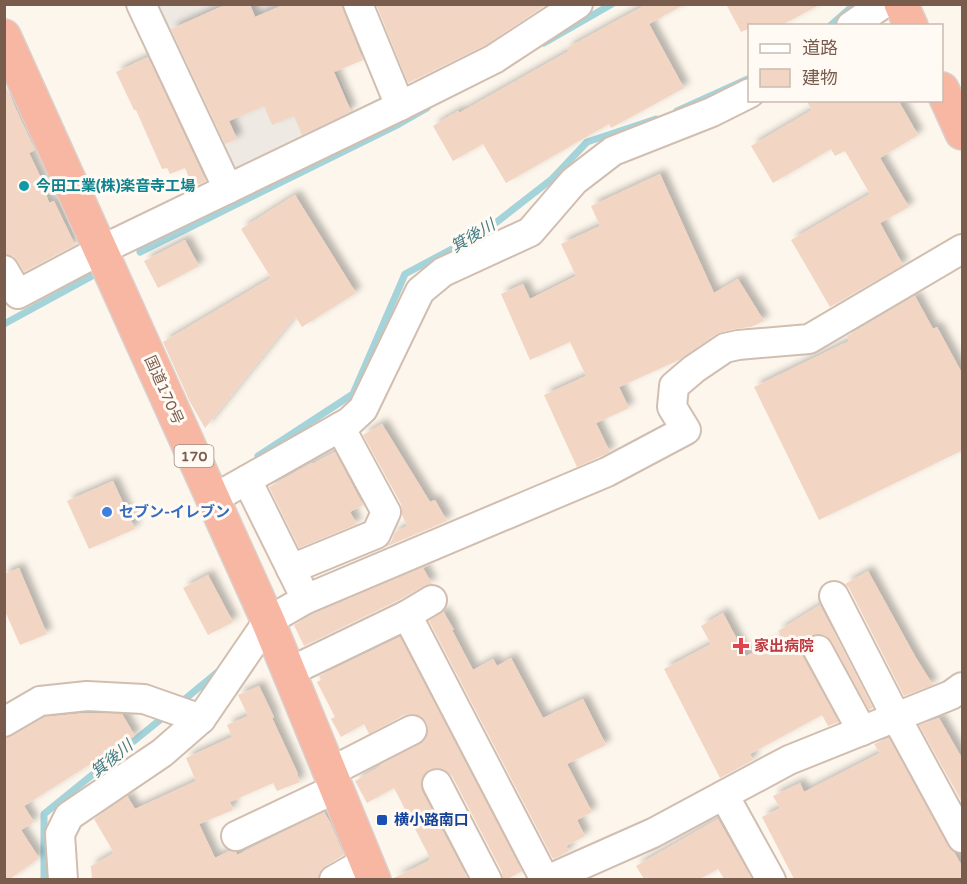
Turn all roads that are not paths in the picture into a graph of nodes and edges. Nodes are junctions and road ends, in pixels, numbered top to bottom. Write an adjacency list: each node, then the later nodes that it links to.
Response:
1 (141, 4): 13 (street)
2 (358, 4): 11 (street)
3 (578, 4): 11 (street)
4 (883, 4): 6 (street)
5 (901, 4): 7 (highway)
6 (854, 24)
7 (910, 24)
8 (4, 36): 15 (highway, 国道170号 / 170)
9 (943, 91): 12 (highway)
10 (748, 94): 17 (street)
11 (400, 106): 13 (street)
12 (963, 133)
13 (228, 189): 15 (street)
14 (963, 249): 22 (street)
15 (101, 250): 16 (street); 19 (highway, 国道170号 / 170)
16 (9, 289)
17 (340, 426): 18 (street); 20 (street)
18 (247, 480): 19 (street); 20 (street)
19 (213, 499): 25 (highway, 国道170号 / 170)
20 (291, 569): 22 (street)
21 (834, 597): 29 (street)
22 (306, 599): 25 (street)
23 (432, 600): 24 (street)
24 (407, 615): 27 (street); 43 (street)
25 (268, 621): 27 (highway, 国道170号 / 170); 30 (street)
26 (818, 650): 33 (street)
27 (289, 672): 34 (highway, 国道170号 / 170)
28 (963, 687): 29 (street)
29 (896, 717): 33 (street); 38 (street)
30 (201, 719): 31 (street); 40 (street)
31 (4, 722)
32 (412, 730): 34 (street)
33 (862, 731): 36 (street)
34 (334, 780): 37 (street); 39 (highway, 国道170号 / 170)
35 (437, 784): 42 (street)
36 (724, 795): 43 (street); 44 (street)
37 (236, 836)
38 (963, 838)
39 (370, 870): 41 (street)
40 (63, 879)
41 (334, 879)
42 (487, 879)
43 (546, 879)
44 (771, 879)

